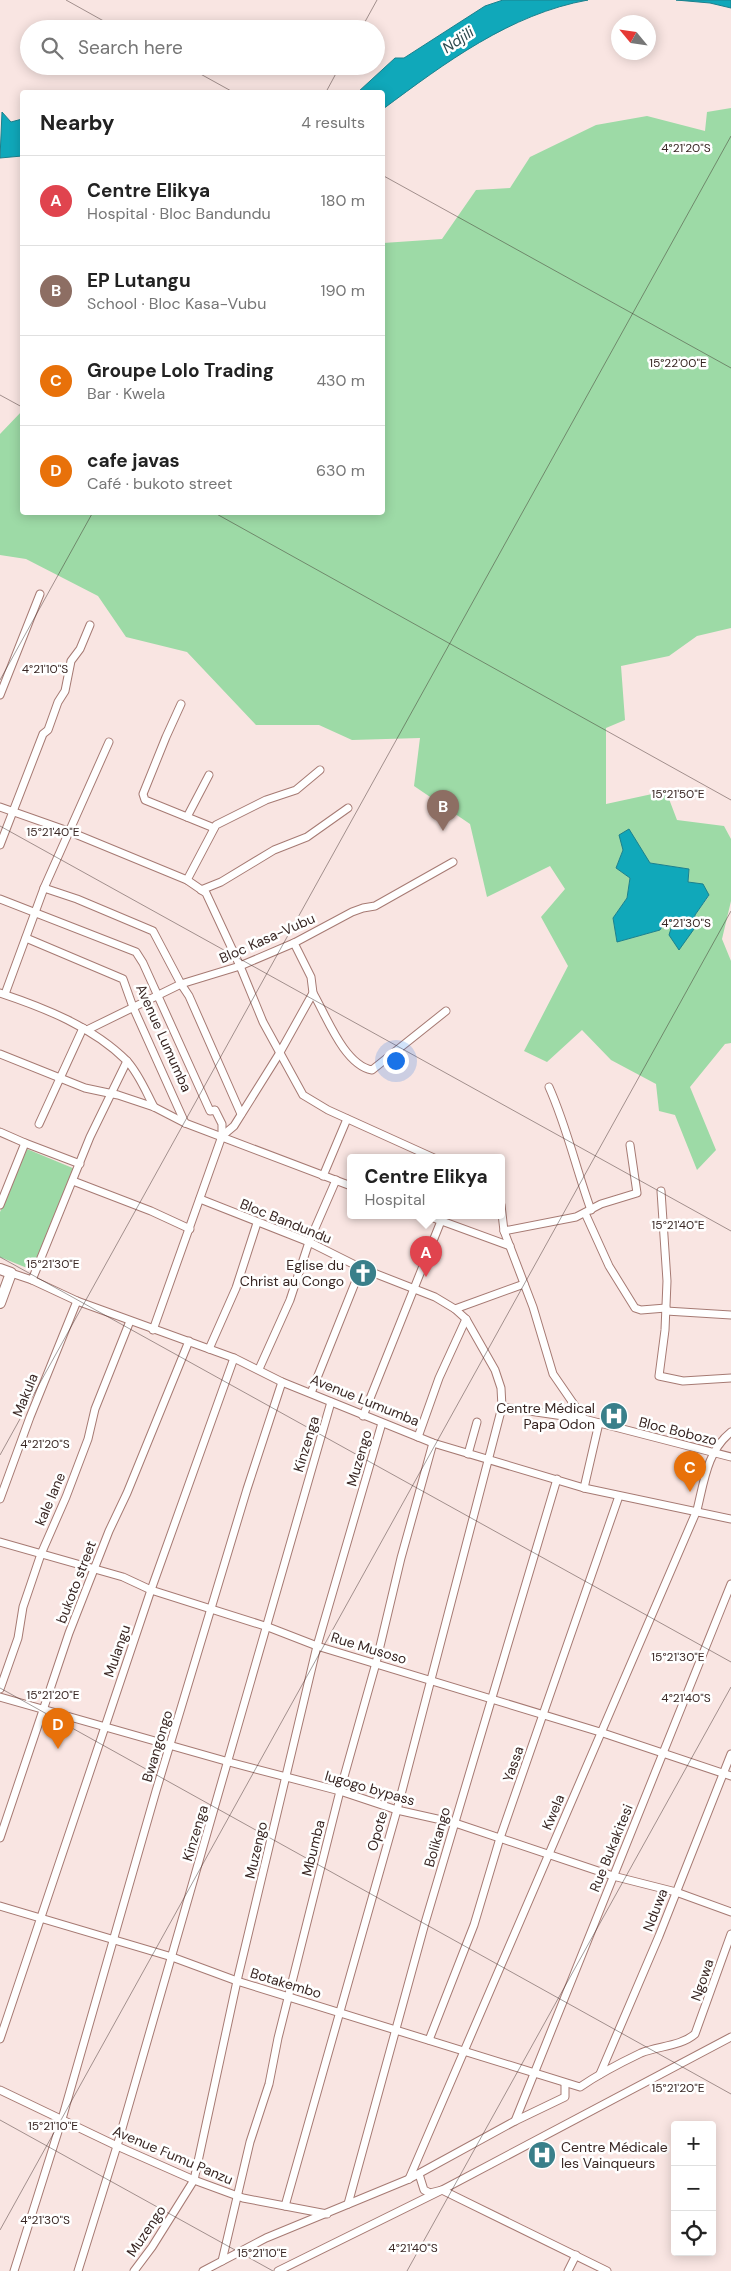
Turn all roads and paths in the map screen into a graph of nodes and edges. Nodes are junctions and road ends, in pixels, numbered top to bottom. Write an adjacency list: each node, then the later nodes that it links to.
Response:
1 (40, 594): 3 (street)
2 (90, 625): 10 (street)
3 (0, 695)
4 (181, 704): 11 (street)
5 (108, 742): 13 (street)
6 (320, 770): 12 (street)
7 (209, 775): 11 (street)
8 (0, 807): 10 (street)
9 (348, 808): 18 (street)
10 (13, 812): 13 (street); 14 (street)
11 (187, 817): 12 (street)
12 (214, 828): 16 (street)
13 (68, 831): 16 (street); 17 (street)
14 (0, 845)
15 (453, 862): 22 (street, Bloc Kasa-Vubu)
16 (187, 880): 18 (street)
17 (44, 888): 20 (street); 24 (street)
18 (201, 890): 23 (street)
19 (0, 899): 20 (street)
20 (35, 912): 21 (street); 27 (street)
21 (26, 938): 25 (street); 28 (street, Avenue Lumumba)
22 (294, 943): 23 (street, Bloc Kasa-Vubu); 26 (street)
23 (240, 966): 24 (street, Bloc Kasa-Vubu); 32 (street)
24 (181, 984): 27 (street, Bloc Kasa-Vubu); 38 (street)
25 (3, 993): 30 (street)
26 (313, 993): 29 (street); 32 (street)
27 (158, 996): 28 (street, Bloc Kasa-Vubu); 43 (street)
28 (133, 1008): 30 (street, Bloc Kasa-Vubu); 40 (street, Avenue Lumumba)
29 (446, 1012)
30 (85, 1029): 33 (street); 34 (street)
31 (0, 1054): 34 (street)
32 (279, 1054): 38 (street); 39 (street)
33 (127, 1061): 36 (street); 37 (street)
34 (60, 1079): 36 (street); 41 (street)
35 (549, 1087): 55 (street)
36 (112, 1094): 37 (street); 47 (street)
37 (154, 1107): 40 (street)
38 (240, 1114): 43 (street)
39 (347, 1119): 46 (street); 48 (street)
40 (185, 1123): 43 (street)
41 (39, 1124)
42 (0, 1132): 44 (street)
43 (222, 1136): 48 (street); 53 (street)
44 (25, 1143): 47 (street); 54 (street)
45 (630, 1145): 55 (street)
46 (425, 1154)
47 (80, 1164): 50 (street)
48 (323, 1176): 49 (street)
49 (336, 1180): 51 (street); 62 (street)
50 (73, 1181): 60 (street); 67 (street)
51 (347, 1184)
52 (661, 1191): 73 (street)
53 (200, 1199): 59 (street, Bloc Bandundu); 60 (street)
54 (0, 1205)
55 (588, 1211): 61 (street); 73 (street)
56 (436, 1219): 58 (street)
57 (503, 1219): 61 (street)
58 (441, 1221): 63 (street); 69 (street)
59 (257, 1223): 62 (street, Bloc Bandundu); 79 (street)
60 (190, 1229): 77 (street)
61 (504, 1231): 63 (street)
62 (309, 1242): 64 (street, Bloc Bandundu); 81 (street)
63 (510, 1246): 68 (street)
64 (361, 1268): 69 (street, Bloc Bandundu); 84 (street)
65 (0, 1269): 66 (street, Avenue Lumumba)
66 (11, 1273): 67 (street, Avenue Lumumba); 71 (street)
67 (32, 1280): 70 (street, Avenue Lumumba)
68 (524, 1284): 72 (street); 88 (street)
69 (414, 1288): 72 (street, Bloc Bandundu); 87 (street)
70 (77, 1301): 76 (street, Avenue Lumumba); 102 (street, Makula)
71 (0, 1303)
72 (455, 1309): 75 (street, Bloc Bandundu)
73 (666, 1309): 74 (street); 82 (street)
74 (731, 1315)
75 (466, 1319): 86 (street, Bloc Bandundu); 93 (street)
76 (130, 1322): 77 (street, Avenue Lumumba); 106 (street, kale lane)
77 (153, 1330): 78 (street, Avenue Lumumba)
78 (189, 1341): 79 (street, Avenue Lumumba); 107 (street, bukoto street)
79 (209, 1349): 80 (street, Avenue Lumumba)
80 (234, 1358): 81 (street, Avenue Lumumba); 109 (street, Mulangu)
81 (259, 1369): 83 (street, Avenue Lumumba)
82 (731, 1378)
83 (282, 1382): 84 (street, Avenue Lumumba); 110 (street, Bwangongo)
84 (312, 1393): 85 (street, Avenue Lumumba)
85 (332, 1402): 87 (street, Avenue Lumumba); 111 (street, Kinzenga)
86 (502, 1407): 88 (street, Bloc Bobozo); 98 (street, Bloc Bandundu)
87 (364, 1416): 90 (street, Avenue Lumumba)
88 (584, 1419): 91 (street, Bloc Bobozo)
89 (478, 1422): 96 (street)
90 (382, 1423): 93 (street, Avenue Lumumba); 112 (street, Muzengo)
91 (599, 1423): 95 (street, Bloc Bobozo); 100 (street)
92 (731, 1432): 95 (street)
93 (418, 1437): 94 (street, Avenue Lumumba)
94 (432, 1442): 96 (street, Avenue Lumumba); 113 (street, Mbumba)
95 (712, 1453): 97 (street, Bloc Bobozo); 103 (street, Kwela)
96 (468, 1454): 98 (street, Avenue Lumumba)
97 (731, 1457)
98 (488, 1460): 99 (street, Avenue Lumumba); 114 (street, Opote)
99 (556, 1479): 100 (street, Avenue Lumumba); 117 (street, Bolikango)
100 (584, 1488): 101 (street, Avenue Lumumba)
101 (619, 1496): 103 (street, Avenue Lumumba); 119 (street, Yassa)
102 (0, 1499)
103 (696, 1510): 104 (street, Avenue Lumumba); 121 (street, Kwela)
104 (731, 1519)
105 (0, 1542): 106 (street, Rue Musoso)
106 (41, 1554): 107 (street, Rue Musoso); 115 (street, kale lane)
107 (94, 1569): 109 (street, Rue Musoso); 118 (street, bukoto street)
108 (731, 1584): 123 (street, Rue Bukakitesi)
109 (151, 1590): 110 (street, Rue Musoso); 120 (street, Mulangu)
110 (212, 1608): 111 (street, Rue Musoso); 122 (street, Bwangongo)
111 (268, 1627): 112 (street, Rue Musoso); 125 (street, Kinzenga)
112 (317, 1646): 113 (street, Rue Musoso); 128 (street, Muzengo)
113 (376, 1663): 114 (street, Rue Musoso); 129 (street, Mbumba)
114 (430, 1681): 117 (street, Rue Musoso); 130 (street, Opote)
115 (0, 1689)
116 (0, 1697): 118 (street, lugogo bypass)
117 (491, 1700): 119 (street, Rue Musoso); 131 (street, Bolikango)
118 (44, 1708): 120 (street, lugogo bypass); 132 (street, bukoto street)
119 (543, 1715): 121 (street, Rue Musoso); 133 (street, Yassa)
120 (105, 1727): 122 (street, lugogo bypass); 139 (street, Mulangu)
121 (601, 1732): 123 (street, Rue Musoso); 134 (street, Kwela)
122 (172, 1744): 125 (street, lugogo bypass); 141 (street, Bwangongo)
123 (662, 1753): 126 (street, Rue Musoso); 135 (street, Rue Bukakitesi)
124 (731, 1754): 126 (street, Nduwa)
125 (229, 1762): 128 (street, lugogo bypass); 142 (street, Kinzenga)
126 (723, 1773): 127 (street, Rue Musoso); 136 (street, Nduwa)
127 (731, 1776)
128 (286, 1777): 129 (street, lugogo bypass); 143 (street, Muzengo)
129 (340, 1791): 130 (street, lugogo bypass); 144 (street, Mbumba)
130 (397, 1810): 131 (street, lugogo bypass); 145 (street, Opote)
131 (455, 1823): 133 (street, lugogo bypass); 146 (street, Bolikango)
132 (0, 1838)
133 (500, 1838): 134 (street, lugogo bypass); 149 (street, Yassa)
134 (549, 1853): 135 (street, lugogo bypass); 150 (street, Kwela)
135 (613, 1876): 136 (street, lugogo bypass); 151 (street, Rue Bukakitesi)
136 (676, 1892): 138 (street, lugogo bypass); 152 (street, Nduwa)
137 (0, 1906): 139 (street, Botakembo)
138 (731, 1912)
139 (40, 1917): 141 (street, Botakembo); 148 (street, Mulangu)
140 (731, 1934): 152 (street, Ngowa)
141 (114, 1940): 142 (street, Botakembo); 155 (street, Bwangongo)
142 (172, 1957): 143 (street, Botakembo); 157 (street, Kinzenga)
143 (237, 1981): 144 (street, Botakembo); 160 (street, Muzengo)
144 (288, 1997): 145 (street, Botakembo); 162 (street, Mbumba)
145 (339, 2012): 146 (street, Botakembo); 164 (street, Opote)
146 (397, 2031): 149 (street, Botakembo); 163 (street, Bolikango)
147 (731, 2037): 161 (street)
148 (0, 2039)
149 (429, 2040): 150 (street, Botakembo)
150 (464, 2052): 151 (street, Botakembo); 159 (street, Kwela)
151 (535, 2074): 153 (street, Botakembo); 156 (street, Rue Bukakitesi)
152 (600, 2074): 153 (street)
153 (566, 2084): 156 (street)
154 (0, 2090): 155 (street, Avenue Fumu Panzu)
155 (62, 2119): 157 (street, Avenue Fumu Panzu); 168 (street, Bwangongo)
156 (515, 2121): 158 (street)
157 (117, 2146): 160 (street, Avenue Fumu Panzu); 169 (street, Kinzenga)
158 (418, 2174): 159 (street); 161 (street)
159 (409, 2179): 163 (street)
160 (194, 2180): 162 (street, Avenue Fumu Panzu); 170 (street, Muzengo)
161 (442, 2190): 166 (street); 172 (street)
162 (238, 2196): 164 (street, Avenue Fumu Panzu); 167 (street, Mbumba)
163 (348, 2204): 165 (street)
164 (285, 2206): 165 (street, Avenue Fumu Panzu)
165 (328, 2214): 167 (street)
166 (576, 2255): 173 (street); 174 (street)
167 (222, 2261): 171 (street)
168 (14, 2271)
169 (78, 2271)
170 (134, 2271)
171 (203, 2271)
172 (278, 2271)
173 (568, 2271)
174 (607, 2271)

